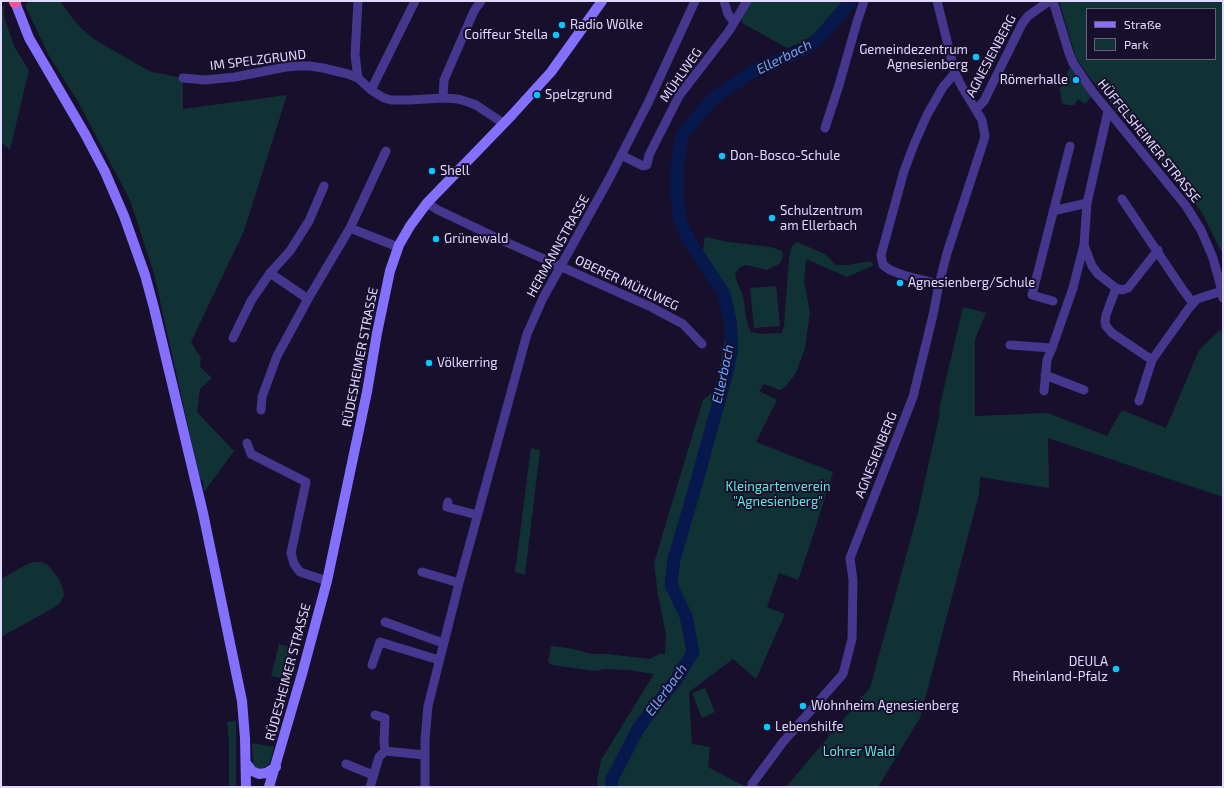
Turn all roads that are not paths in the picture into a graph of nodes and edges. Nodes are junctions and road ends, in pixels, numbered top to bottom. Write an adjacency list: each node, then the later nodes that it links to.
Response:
1 (15, 1): 66 (street)
2 (358, 1): 16 (street)
3 (416, 1): 17 (street)
4 (481, 1): 18 (street)
5 (602, 1): 21 (street, RÜDESHEIMER STRASSE)
6 (695, 1): 25 (street, HERMANNSTRASSE)
7 (724, 1): 13 (street)
8 (747, 1): 13 (street, MÜHLWEG)
9 (864, 1): 22 (street)
10 (937, 1): 14 (street, AGNESIENBERG)
11 (1049, 1): 19 (street, AGNESIENBERG)
12 (1053, 1): 20 (street, HÜFFELSHEIMER STRASSE)
13 (734, 22): 25 (street, MÜHLWEG)
14 (955, 74): 19 (street, AGNESIENBERG); 37 (street)
15 (183, 78): 16 (street, IM SPELZGRUND)
16 (358, 78): 17 (street, IM SPELZGRUND)
17 (371, 90): 18 (street, IM SPELZGRUND)
18 (443, 98): 21 (street, IM SPELZGRUND)
19 (976, 109): 37 (street, AGNESIENBERG)
20 (1108, 111): 29 (street); 39 (street, HÜFFELSHEIMER STRASSE)
21 (503, 124): 28 (street, RÜDESHEIMER STRASSE)
22 (825, 128)
23 (1070, 146): 30 (street)
24 (386, 151): 31 (street)
25 (621, 155): 35 (street, HERMANNSTRASSE)
26 (324, 186): 36 (street)
27 (1122, 198): 34 (street)
28 (427, 203): 33 (street, RÜDESHEIMER STRASSE); 35 (street, OBERER MÜHLWEG)
29 (1087, 203): 30 (street); 32 (street)
30 (1053, 210): 41 (street)
31 (350, 228): 33 (street); 40 (street)
32 (1084, 245): 38 (street); 46 (street)
33 (398, 247): 57 (street, RÜDESHEIMER STRASSE)
34 (1158, 250): 38 (street); 42 (street)
35 (561, 267): 44 (street, OBERER MÜHLWEG); 55 (street, HERMANNSTRASSE)
36 (270, 273): 40 (street); 43 (street)
37 (939, 284): 70 (street, AGNESIENBERG)
38 (1116, 288): 47 (street)
39 (1223, 295): 42 (street)
40 (308, 298): 52 (street)
41 (1053, 301)
42 (1193, 302): 47 (street)
43 (233, 338)
44 (702, 344)
45 (1010, 344): 46 (street)
46 (1052, 348): 48 (street)
47 (1152, 360): 51 (street)
48 (1045, 375): 49 (street); 50 (street)
49 (1084, 390)
50 (1044, 391)
51 (1139, 401)
52 (262, 410)
53 (247, 443): 57 (street)
54 (448, 502): 55 (street)
55 (477, 515): 58 (street, HERMANNSTRASSE)
56 (422, 572): 58 (street)
57 (327, 580): 68 (street, RÜDESHEIMER STRASSE)
58 (459, 583): 60 (street, HERMANNSTRASSE)
59 (385, 622): 60 (street)
60 (443, 643): 61 (street, HERMANNSTRASSE)
61 (439, 660): 62 (street); 65 (street, HERMANNSTRASSE)
62 (372, 665)
63 (375, 715): 64 (street)
64 (384, 751): 65 (street); 69 (street)
65 (425, 755): 74 (street, HERMANNSTRASSE)
66 (246, 763): 68 (street); 72 (street)
67 (346, 764): 69 (street)
68 (276, 767): 71 (street, RÜDESHEIMER STRASSE)
69 (373, 775): 73 (street)
70 (752, 784)
71 (270, 786)
72 (246, 787)
73 (370, 787)
74 (425, 787)

